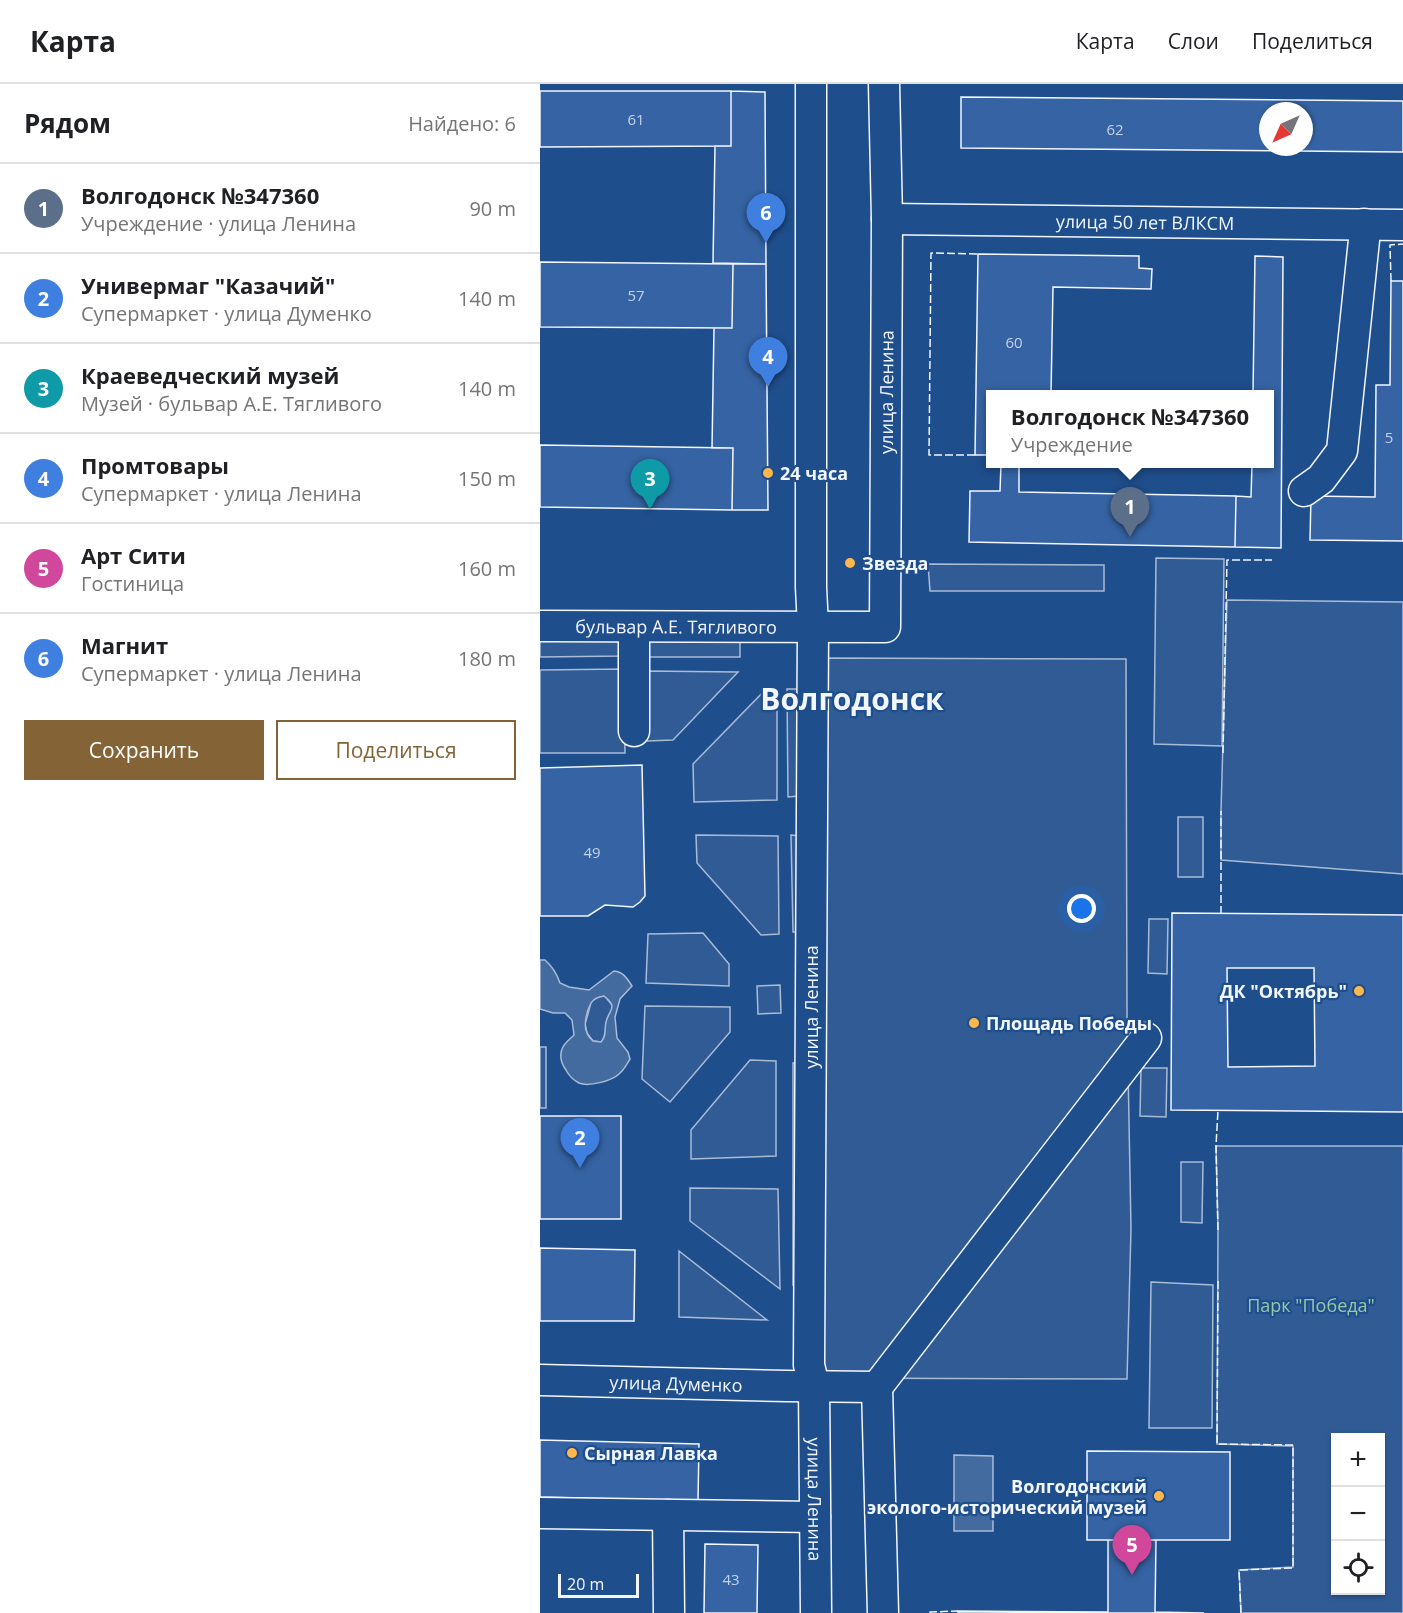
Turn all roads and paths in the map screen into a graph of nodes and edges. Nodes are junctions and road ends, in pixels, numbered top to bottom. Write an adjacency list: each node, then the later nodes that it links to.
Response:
1 (812, 84): 9 (street, улица Ленина)
2 (884, 84): 3 (street, улица Ленина)
3 (887, 219): 4 (street, улица 50 лет ВЛКСМ); 9 (street, улица Ленина)
4 (1364, 224): 5 (street, улица 50 лет ВЛКСМ); 6 (street)
5 (1403, 225)
6 (1304, 491)
7 (540, 626): 8 (street, бульвар А.Е. Тягливого)
8 (634, 627): 9 (street, бульвар А.Е. Тягливого); 10 (street)
9 (813, 627): 13 (street, улица Ленина)
10 (634, 731)
11 (1146, 1038): 14 (street)
12 (540, 1380): 13 (street, улица Думенко)
13 (814, 1386): 14 (street); 17 (street, улица Ленина)
14 (877, 1387): 20 (street)
15 (540, 1513): 16 (street)
16 (668, 1515): 17 (street); 18 (street)
17 (815, 1517): 19 (street, улица Ленина)
18 (669, 1613)
19 (816, 1613)
20 (883, 1613)

